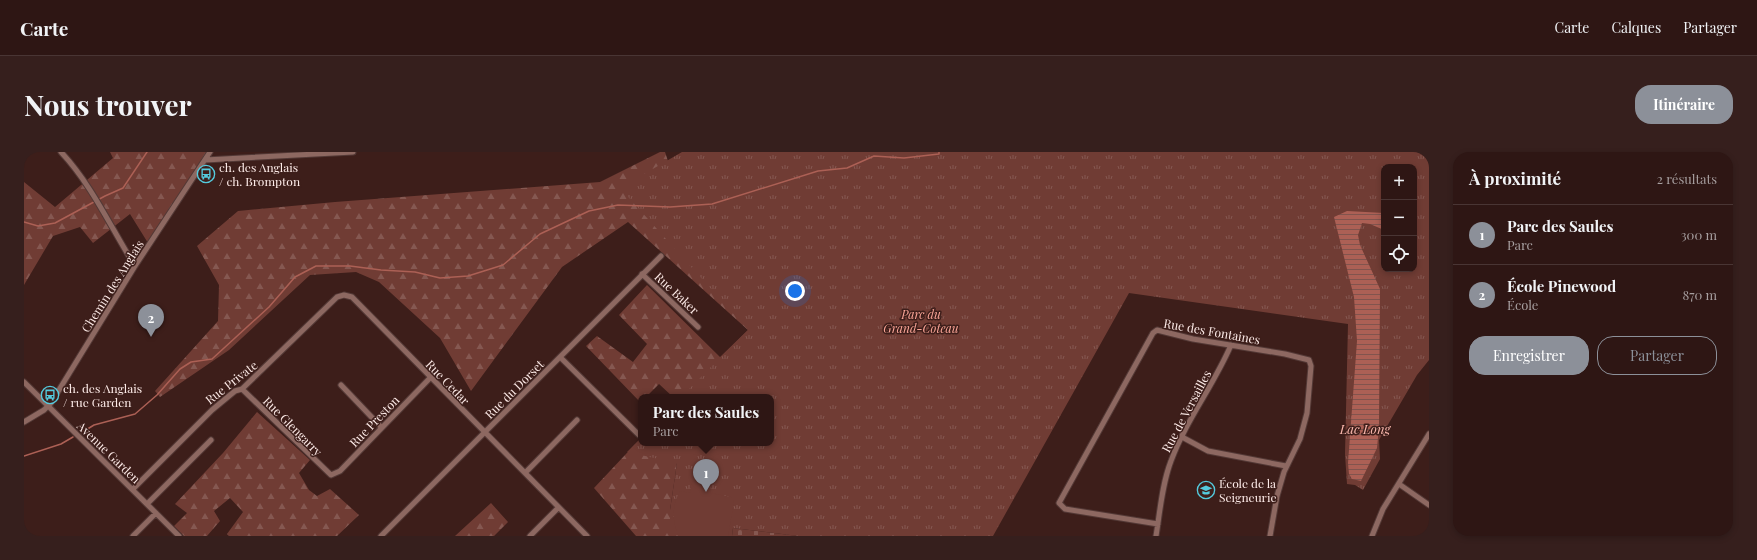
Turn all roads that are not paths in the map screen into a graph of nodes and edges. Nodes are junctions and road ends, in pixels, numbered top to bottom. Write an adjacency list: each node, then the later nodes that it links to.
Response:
1 (61, 152): 6 (street)
2 (210, 152): 4 (street, Chemin des Anglais)
3 (353, 152): 4 (street)
4 (205, 160): 6 (street, Chemin des Anglais)
5 (661, 256): 7 (street, Rue du Dorset)
6 (135, 266): 16 (street, Chemin des Anglais)
7 (642, 274): 9 (street, Rue Baker); 11 (street, Rue du Dorset)
8 (344, 295): 12 (street, Rue Cedar); 15 (street, Rue Private)
9 (698, 327)
10 (1231, 345): 23 (street, Rue de Versailles); 25 (street, Rue des Fontaines); 34 (street, Rue des Fontaines)
11 (560, 357): 20 (street, Rue du Dorset); 21 (street)
12 (430, 378): 19 (street, Rue Preston); 20 (street, Rue Cedar)
13 (24, 382): 16 (street, Avenue Garden)
14 (341, 386): 19 (street)
15 (242, 389): 27 (street, Rue Glengarry); 29 (street, Rue Private)
16 (48, 406): 18 (street, Chemin des Anglais); 29 (street, Avenue Garden)
17 (577, 420): 26 (street)
18 (24, 422)
19 (381, 426): 27 (street, Rue Preston)
20 (484, 433): 26 (street, Rue Cedar); 37 (street, Rue du Dorset)
21 (638, 433)
22 (1429, 434): 28 (street)
23 (1182, 437): 25 (street); 34 (street, Rue de Versailles)
24 (211, 440): 30 (street)
25 (1286, 466): 41 (street, Rue des Fontaines)
26 (525, 473): 32 (street, Rue Cedar)
27 (331, 475)
28 (1399, 484): 31 (street); 42 (street)
29 (133, 489): 30 (street, Avenue Garden)
30 (147, 504): 33 (street, Avenue Garden)
31 (1429, 505)
32 (558, 508): 38 (street); 39 (street, Rue Cedar)
33 (156, 513): 35 (street); 36 (street, Avenue Garden)
34 (1158, 524): 40 (street, Rue de Versailles)
35 (133, 536)
36 (179, 536)
37 (382, 536)
38 (530, 536)
39 (587, 536)
40 (1156, 536)
41 (1270, 536)
42 (1372, 536)

